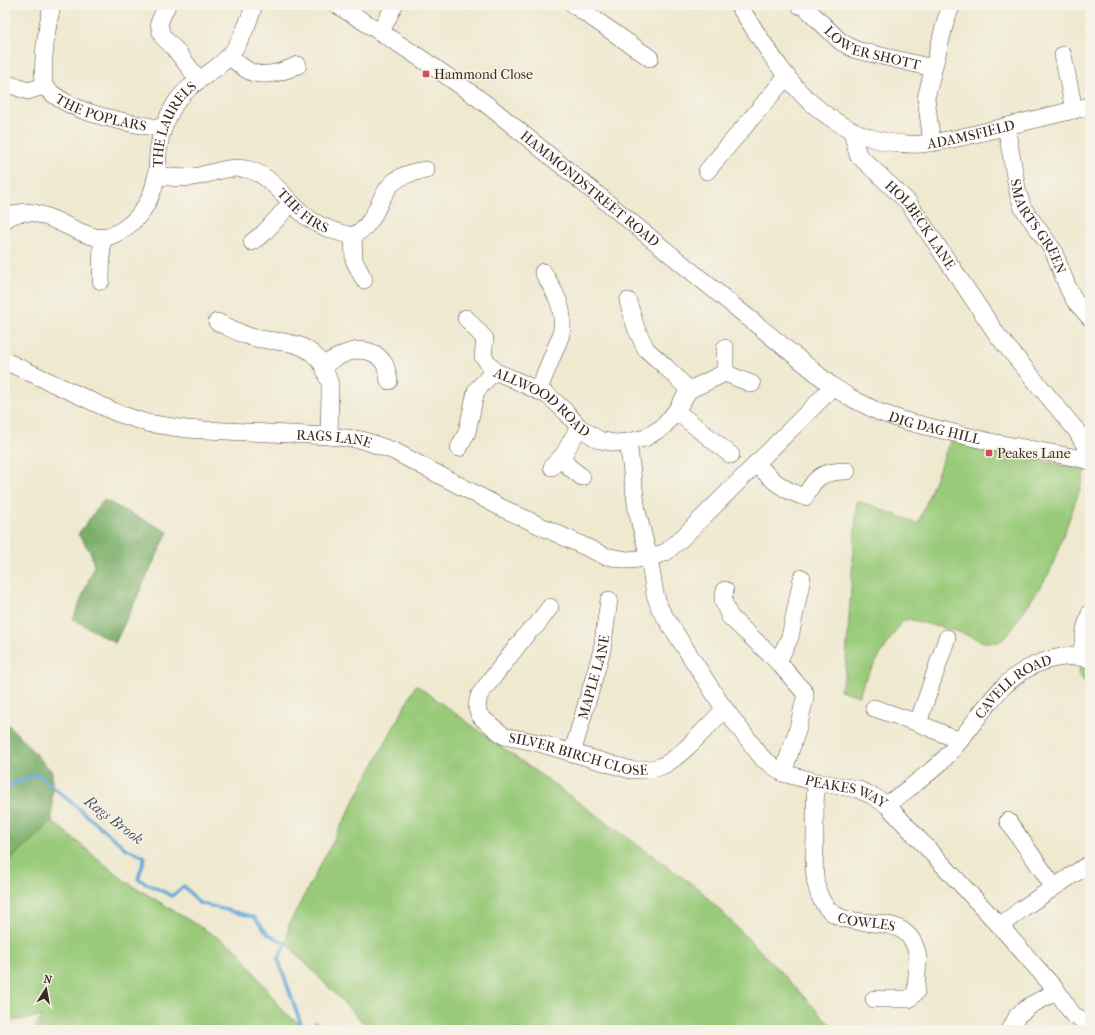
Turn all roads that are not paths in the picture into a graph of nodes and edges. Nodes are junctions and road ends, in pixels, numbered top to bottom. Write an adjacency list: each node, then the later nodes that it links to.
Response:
1 (52, 5): 19 (street, THE POPLARS)
2 (167, 5): 17 (street)
3 (337, 5): 10 (street, HAMMONDSTREET ROAD)
4 (394, 5): 10 (street)
5 (574, 5): 13 (street)
6 (738, 5): 16 (street)
7 (799, 5): 15 (street, LOWER SHOTT)
8 (952, 5): 15 (street)
9 (255, 7): 12 (street, THE LAURELS)
10 (381, 32): 47 (street, HAMMONDSTREET ROAD)
11 (1062, 55): 20 (street)
12 (229, 56): 14 (street); 17 (street, THE LAURELS)
13 (650, 58)
14 (298, 65)
15 (932, 68): 24 (street)
16 (787, 76): 23 (street); 26 (street)
17 (198, 79): 22 (street, THE LAURELS)
18 (5, 83): 19 (street, THE POPLARS)
19 (44, 86): 22 (street, THE POPLARS)
20 (1082, 108): 21 (street, ADAMSFIELD)
21 (1006, 126): 24 (street, ADAMSFIELD); 38 (street, SMARTS GREEN)
22 (163, 129): 27 (street, THE LAURELS)
23 (852, 131): 24 (street, ADAMSFIELD); 56 (street, HOLBECK LANE)
24 (932, 143)
25 (426, 170): 30 (street)
26 (707, 171)
27 (157, 175): 28 (street, THE FIRS); 31 (street, THE LAURELS)
28 (292, 203): 30 (street, THE FIRS); 32 (street)
29 (5, 220): 31 (street)
30 (353, 236): 34 (street)
31 (102, 238): 35 (street)
32 (252, 242)
33 (544, 272): 49 (street)
34 (364, 280)
35 (101, 281)
36 (628, 301): 48 (street)
37 (466, 318): 43 (street, ALLWOOD ROAD)
38 (1090, 318)
39 (217, 322): 42 (street)
40 (725, 348): 44 (street)
41 (5, 361): 52 (street, RAGS LANE)
42 (324, 365): 45 (street); 52 (street)
43 (494, 372): 49 (street, ALLWOOD ROAD); 54 (street)
44 (725, 373): 46 (street); 48 (street)
45 (389, 381)
46 (752, 384)
47 (832, 386): 56 (street, DIG DAG HILL); 57 (street)
48 (688, 390): 50 (street, ALLWOOD ROAD)
49 (538, 391): 51 (street, ALLWOOD ROAD)
50 (676, 411): 53 (street, ALLWOOD ROAD); 55 (street)
51 (579, 427): 53 (street, ALLWOOD ROAD); 59 (street)
52 (329, 436): 60 (street, RAGS LANE)
53 (628, 442): 60 (street)
54 (459, 448)
55 (731, 455)
56 (1090, 461)
57 (756, 463): 58 (street); 60 (street)
58 (847, 471)
59 (582, 477)
60 (649, 558): 70 (street, PEAKES WAY)
61 (802, 578): 68 (street)
62 (725, 590): 68 (street)
63 (609, 600): 73 (street, MAPLE LANE)
64 (550, 607): 73 (street, SILVER BIRCH CLOSE)
65 (1090, 614): 67 (street, CAVELL ROAD)
66 (947, 638): 71 (street)
67 (1085, 658): 72 (street, CAVELL ROAD)
68 (778, 662): 74 (street)
69 (874, 708): 71 (street)
70 (725, 709): 73 (street, SILVER BIRCH CLOSE); 74 (street, PEAKES WAY)
71 (918, 723): 72 (street)
72 (960, 741): 76 (street, CAVELL ROAD)
73 (572, 754)
74 (783, 773): 75 (street, PEAKES WAY)
75 (816, 782): 76 (street, PEAKES WAY); 82 (street, COWLES)
76 (887, 805): 80 (street, PEAKES WAY)
77 (1008, 821): 79 (street)
78 (1086, 866): 79 (street)
79 (1054, 887): 80 (street)
80 (1000, 926): 81 (street, PEAKES WAY)
81 (1057, 991): 83 (street, PEAKES WAY); 85 (street)
82 (874, 998)
83 (1074, 1022): 84 (street, PEAKES WAY)
84 (1090, 1025)
85 (1010, 1030)

